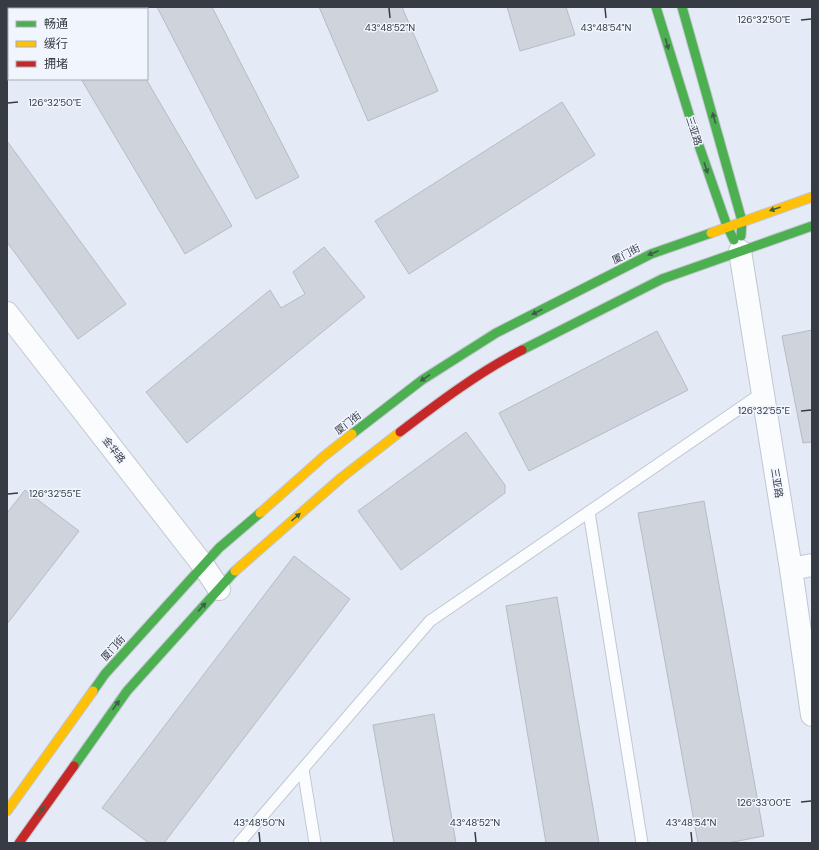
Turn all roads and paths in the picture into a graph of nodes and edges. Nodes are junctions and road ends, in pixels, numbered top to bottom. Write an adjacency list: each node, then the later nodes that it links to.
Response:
1 (656, 7): 5 (main road, 三亚路, one-way to 5)
2 (682, 7): 4 (main road, 三亚路, one-way to 2)
3 (812, 197): 4 (main road, 厦门街, one-way to 4)
4 (742, 221): 5 (main road, 厦门街); 7 (main road, 三亚路)
5 (727, 226): 7 (main road, 三亚路); 12 (main road, 厦门街, one-way to 12)
6 (812, 226): 7 (main road)
7 (740, 251): 9 (street, 三亚路); 14 (main road, one-way to 7)
8 (7, 313): 12 (street, 金华路)
9 (762, 393): 10 (lane); 13 (street, 三亚路)
10 (589, 512): 16 (lane); 21 (lane)
11 (812, 564): 13 (street)
12 (203, 565): 14 (street, 金华路); 17 (main road, 厦门街)
13 (791, 569): 15 (street, 三亚路)
14 (219, 589): 18 (main road, one-way to 14)
15 (812, 715)
16 (303, 769): 19 (lane); 20 (lane)
17 (7, 812)
18 (19, 843)
19 (239, 843)
20 (315, 843)
21 (642, 843)

